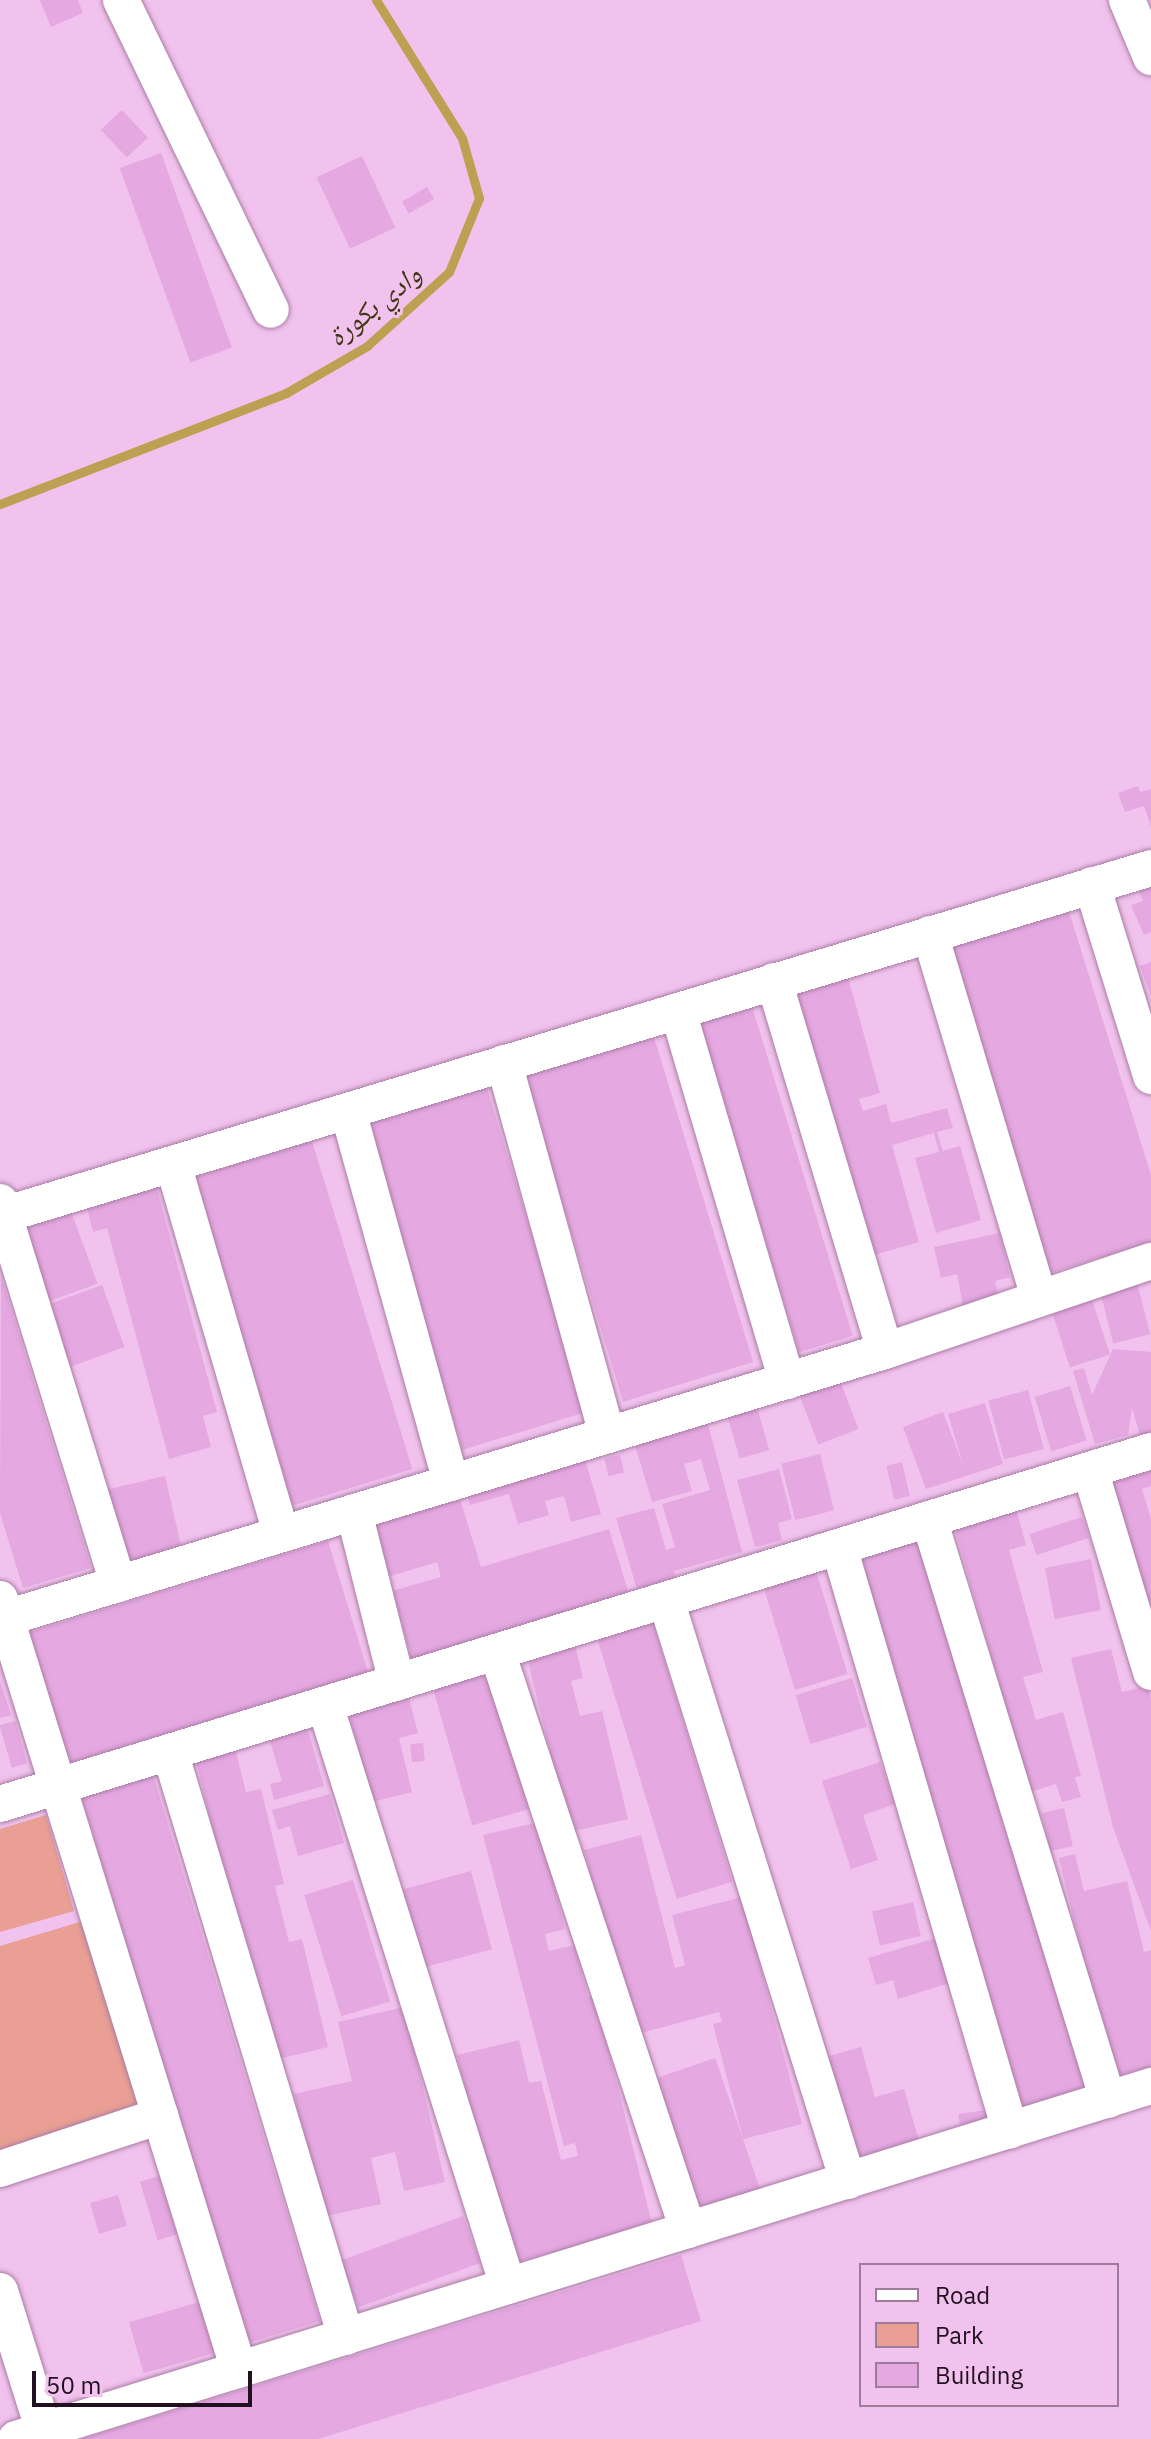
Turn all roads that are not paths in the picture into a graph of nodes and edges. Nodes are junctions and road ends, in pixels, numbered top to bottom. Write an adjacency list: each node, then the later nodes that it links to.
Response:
1 (121, 0): 4 (street)
2 (1127, 0): 3 (street)
3 (1151, 57)
4 (271, 310)
5 (1151, 868): 6 (street)
6 (1092, 885): 7 (street); 11 (street)
7 (930, 934): 8 (street); 16 (street)
8 (774, 981): 9 (street); 17 (street)
9 (678, 1011): 10 (street); 18 (street)
10 (504, 1063): 12 (street); 19 (street)
11 (1151, 1076)
12 (348, 1111): 13 (street); 22 (street)
13 (173, 1164): 14 (street); 25 (street)
14 (1, 1211): 27 (street)
15 (1151, 1261): 16 (street)
16 (1038, 1295): 17 (street)
17 (885, 1351): 18 (street)
18 (787, 1381): 19 (street)
19 (607, 1435): 22 (street)
20 (1151, 1451): 21 (street)
21 (1090, 1470): 24 (street); 31 (street)
22 (451, 1483): 23 (street)
23 (354, 1512): 25 (street); 32 (street)
24 (929, 1519): 26 (street); 38 (street)
25 (281, 1534): 27 (street)
26 (839, 1547): 28 (street); 40 (street)
27 (118, 1584): 29 (street)
28 (666, 1600): 30 (street); 42 (street)
29 (3, 1609): 35 (street)
30 (497, 1652): 32 (street); 43 (street)
31 (1151, 1672)
32 (397, 1683): 33 (street)
33 (325, 1705): 34 (street); 44 (street)
34 (170, 1752): 35 (street); 46 (street)
35 (58, 1787): 36 (street); 39 (street)
36 (0, 1804)
37 (1151, 2086): 38 (street)
38 (1108, 2100): 40 (street)
39 (160, 2116): 41 (street); 47 (street)
40 (1010, 2130): 42 (street)
41 (0, 2169)
42 (848, 2181): 43 (street)
43 (688, 2230): 44 (street)
44 (508, 2286): 46 (street)
45 (0, 2291): 48 (street)
46 (346, 2337): 47 (street)
47 (239, 2370): 48 (street)
48 (30, 2435)

